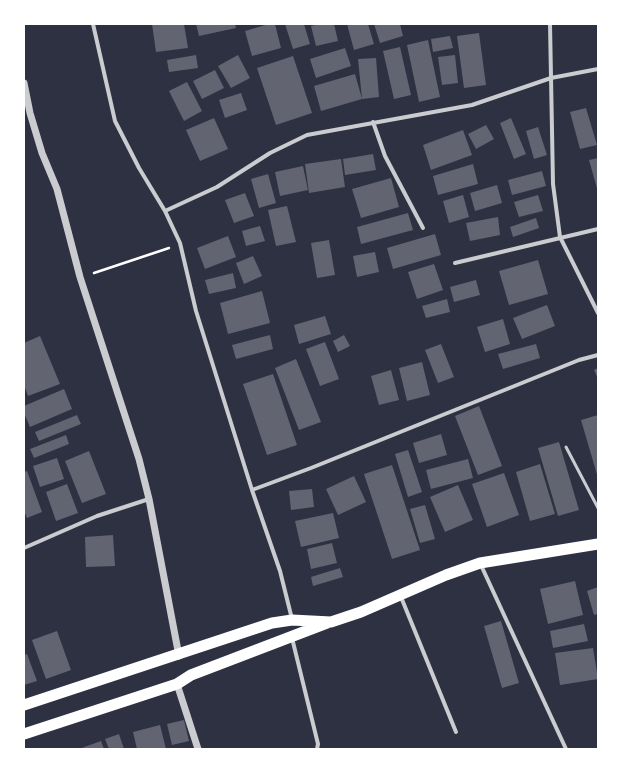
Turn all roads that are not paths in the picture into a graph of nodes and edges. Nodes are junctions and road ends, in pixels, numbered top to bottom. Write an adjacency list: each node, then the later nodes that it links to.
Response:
1 (93, 24): 7 (street)
2 (550, 24): 4 (street)
3 (598, 68): 4 (street)
4 (551, 78): 6 (street); 10 (street)
5 (24, 83): 16 (street)
6 (374, 122): 7 (street); 8 (street)
7 (166, 211): 15 (street)
8 (423, 228)
9 (598, 229): 10 (street)
10 (560, 237): 11 (street); 12 (street)
11 (455, 263)
12 (598, 313)
13 (598, 356): 15 (street)
14 (566, 447): 17 (lane)
15 (252, 490): 22 (street)
16 (149, 499): 19 (street); 25 (street)
17 (598, 508)
18 (598, 544): 20 (highway)
19 (24, 548)
20 (480, 563): 21 (highway); 32 (street)
21 (400, 594): 23 (highway); 28 (street)
22 (292, 620): 23 (highway); 25 (highway)
23 (331, 622): 24 (highway)
24 (292, 638): 26 (highway); 31 (street)
25 (184, 654): 27 (highway)
26 (177, 684): 29 (highway); 30 (street)
27 (24, 705)
28 (456, 732)
29 (24, 734)
30 (198, 749)
31 (317, 749)
32 (566, 749)

